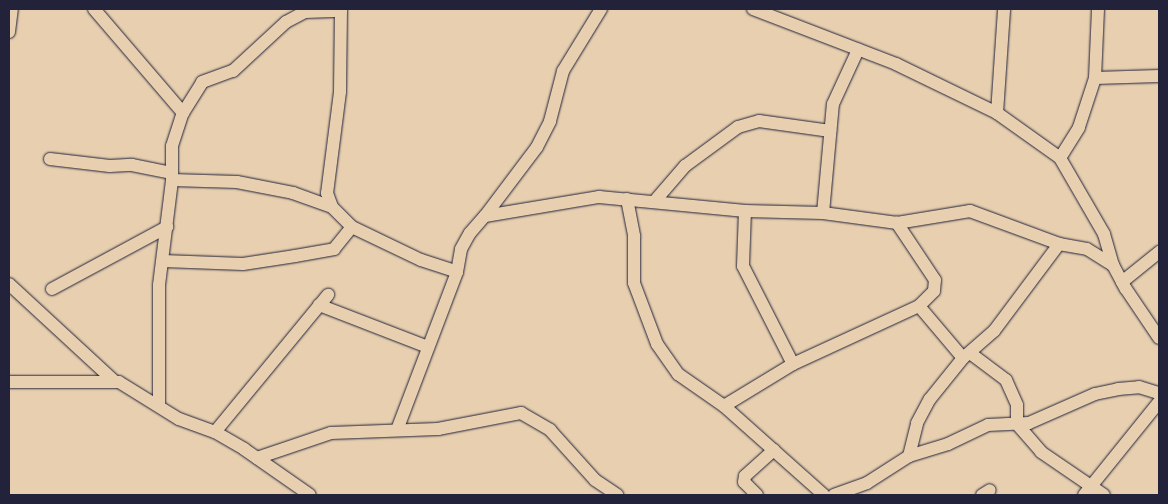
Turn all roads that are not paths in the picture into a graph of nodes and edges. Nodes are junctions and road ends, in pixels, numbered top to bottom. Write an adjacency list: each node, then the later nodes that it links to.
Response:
1 (12, 9): 8 (street)
2 (94, 9): 12 (street)
3 (601, 9): 23 (street)
4 (754, 9): 9 (street)
5 (1004, 9): 13 (street)
6 (1098, 9): 11 (street)
7 (341, 10): 12 (street); 20 (street)
8 (9, 32)
9 (858, 50): 13 (street); 14 (street)
10 (1159, 76): 11 (street)
11 (1095, 78): 15 (street)
12 (183, 113): 17 (street)
13 (997, 113): 15 (street)
14 (830, 132): 19 (street); 22 (street)
15 (1060, 158): 30 (street)
16 (50, 159): 17 (street)
17 (172, 176): 20 (street); 25 (street)
18 (627, 199): 19 (street); 23 (street); 45 (street)
19 (654, 202): 21 (street)
20 (332, 206): 26 (street)
21 (746, 211): 22 (street); 39 (street)
22 (824, 213): 24 (street)
23 (485, 216): 31 (street)
24 (897, 222): 27 (street); 35 (street)
25 (167, 227): 29 (street); 34 (street)
26 (352, 227): 29 (street); 31 (street)
27 (1059, 244): 30 (street); 38 (street)
28 (1159, 252): 32 (street)
29 (163, 261): 44 (street)
30 (1113, 265): 32 (street)
31 (457, 272): 37 (street)
32 (1122, 282): 36 (street)
33 (9, 284): 40 (street)
34 (52, 289)
35 (919, 306): 38 (street); 39 (street)
36 (1159, 338)
37 (428, 347): 47 (street); 48 (street)
38 (967, 356): 46 (street); 50 (street)
39 (793, 364): 45 (street)
40 (114, 381): 41 (street); 44 (street)
41 (9, 382)
42 (1159, 392): 46 (street)
43 (1159, 402): 52 (street)
44 (159, 406): 48 (street)
45 (724, 406): 49 (street)
46 (1017, 424): 50 (street); 52 (street)
47 (397, 430): 51 (street); 54 (street)
48 (215, 432): 51 (street)
49 (774, 450): 55 (street); 56 (street)
50 (909, 456): 57 (street)
51 (257, 458): 53 (street)
52 (1088, 491): 58 (street)
53 (310, 495)
54 (617, 495)
55 (757, 495)
56 (824, 495)
57 (834, 495)
58 (1104, 495)

